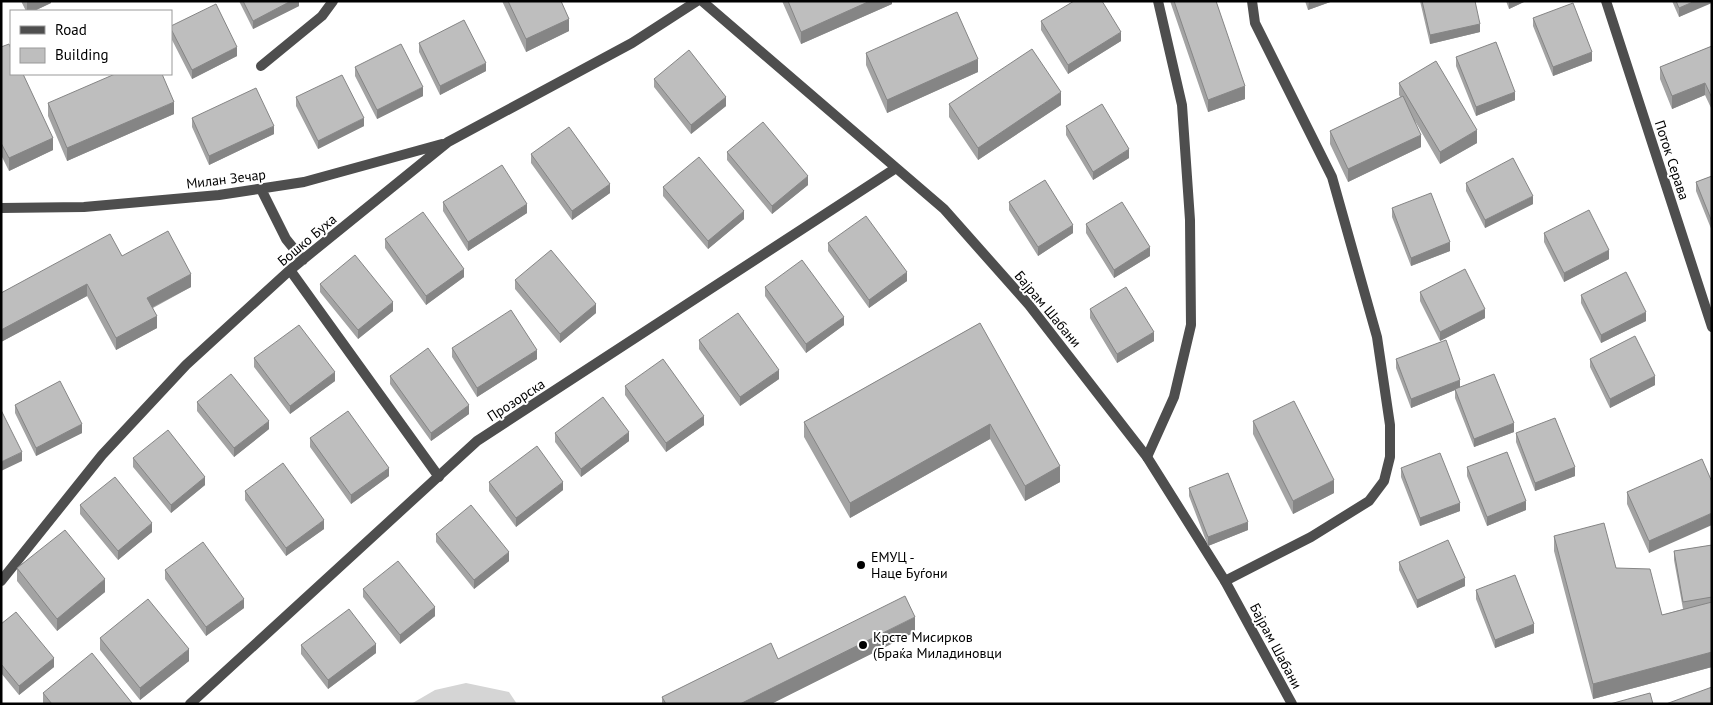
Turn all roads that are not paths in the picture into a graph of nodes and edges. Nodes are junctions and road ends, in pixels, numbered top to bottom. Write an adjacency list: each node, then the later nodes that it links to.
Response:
1 (333, 1): 7 (street)
2 (697, 1): 8 (street, Бошко Буха)
3 (702, 1): 9 (street, Бајрам Шабани)
4 (1158, 1): 15 (street)
5 (1252, 1): 18 (street)
6 (1606, 1): 14 (street, Поток Серава)
7 (261, 66)
8 (448, 142): 10 (street, Милан Зечар); 12 (street, Бошко Буха)
9 (896, 168): 15 (street, Бајрам Шабани); 16 (street, Прозорска)
10 (262, 189): 11 (street, Милан Зечар); 12 (street)
11 (1, 208)
12 (303, 260): 13 (street, Бошко Буха)
13 (290, 270): 16 (street); 17 (street, Бошко Буха)
14 (1712, 327)
15 (1147, 457): 18 (street, Бајрам Шабани)
16 (439, 476): 19 (street, Прозорска)
17 (1, 581)
18 (1225, 581): 20 (street, Бајрам Шабани)
19 (190, 704)
20 (1292, 704)

